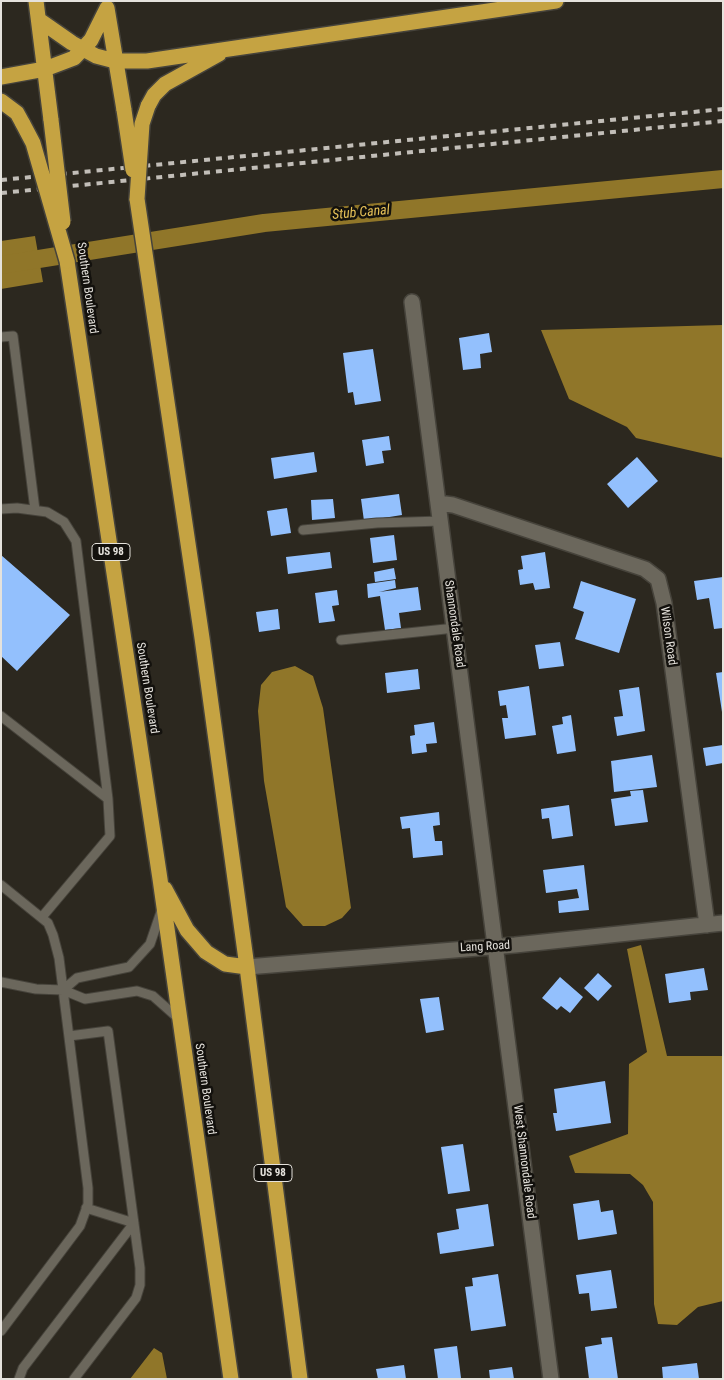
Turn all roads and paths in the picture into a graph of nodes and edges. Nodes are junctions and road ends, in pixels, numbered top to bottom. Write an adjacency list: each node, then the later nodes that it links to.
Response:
1 (36, 1): 4 (highway, Southern Boulevard / US 98)
2 (556, 1): 5 (highway)
3 (107, 5): 6 (highway); 7 (highway, US 98)
4 (39, 20): 6 (highway); 8 (highway, Southern Boulevard / US 98)
5 (231, 48): 7 (highway); 11 (highway, bridge)
6 (84, 50): 7 (highway); 8 (highway)
7 (116, 61): 11 (highway, US 98, bridge)
8 (45, 69): 9 (highway); 12 (highway, Southern Boulevard / US 98, bridge)
9 (1, 77)
10 (1, 101): 12 (highway, bridge)
11 (137, 198): 31 (highway, US 98)
12 (67, 261): 24 (highway, Southern Boulevard / US 98)
13 (412, 302): 15 (street, Shannondale Road)
14 (1, 337): 17 (lane)
15 (438, 502): 18 (street, Shannondale Road); 29 (street, Wilson Road)
16 (1, 509): 17 (lane)
17 (36, 510): 23 (lane)
18 (441, 521): 19 (lane); 20 (street, Shannondale Road)
19 (303, 530)
20 (455, 628): 21 (lane); 30 (street, Shannondale Road)
21 (342, 640)
22 (1, 716): 23 (lane)
23 (108, 798): 27 (lane)
24 (160, 879): 26 (highway, Southern Boulevard / US 98); 31 (highway)
25 (1, 885): 27 (lane)
26 (164, 904): 33 (lane); 34 (highway, Southern Boulevard / US 98)
27 (42, 917): 33 (lane)
28 (723, 923): 29 (street, Lang Road)
29 (707, 924): 30 (street, Lang Road)
30 (497, 946): 31 (street, Lang Road); 43 (street, West Shannondale Road)
31 (247, 967): 42 (highway, US 98)
32 (1, 982): 33 (lane)
33 (63, 990): 34 (lane); 35 (lane)
34 (181, 1021): 41 (highway, Southern Boulevard / US 98)
35 (69, 1036): 36 (lane); 37 (lane)
36 (86, 1208): 37 (lane); 38 (lane)
37 (134, 1223): 39 (lane); 40 (lane)
38 (1, 1331)
39 (19, 1379)
40 (74, 1379)
41 (231, 1379)
42 (300, 1379)
43 (551, 1379)

